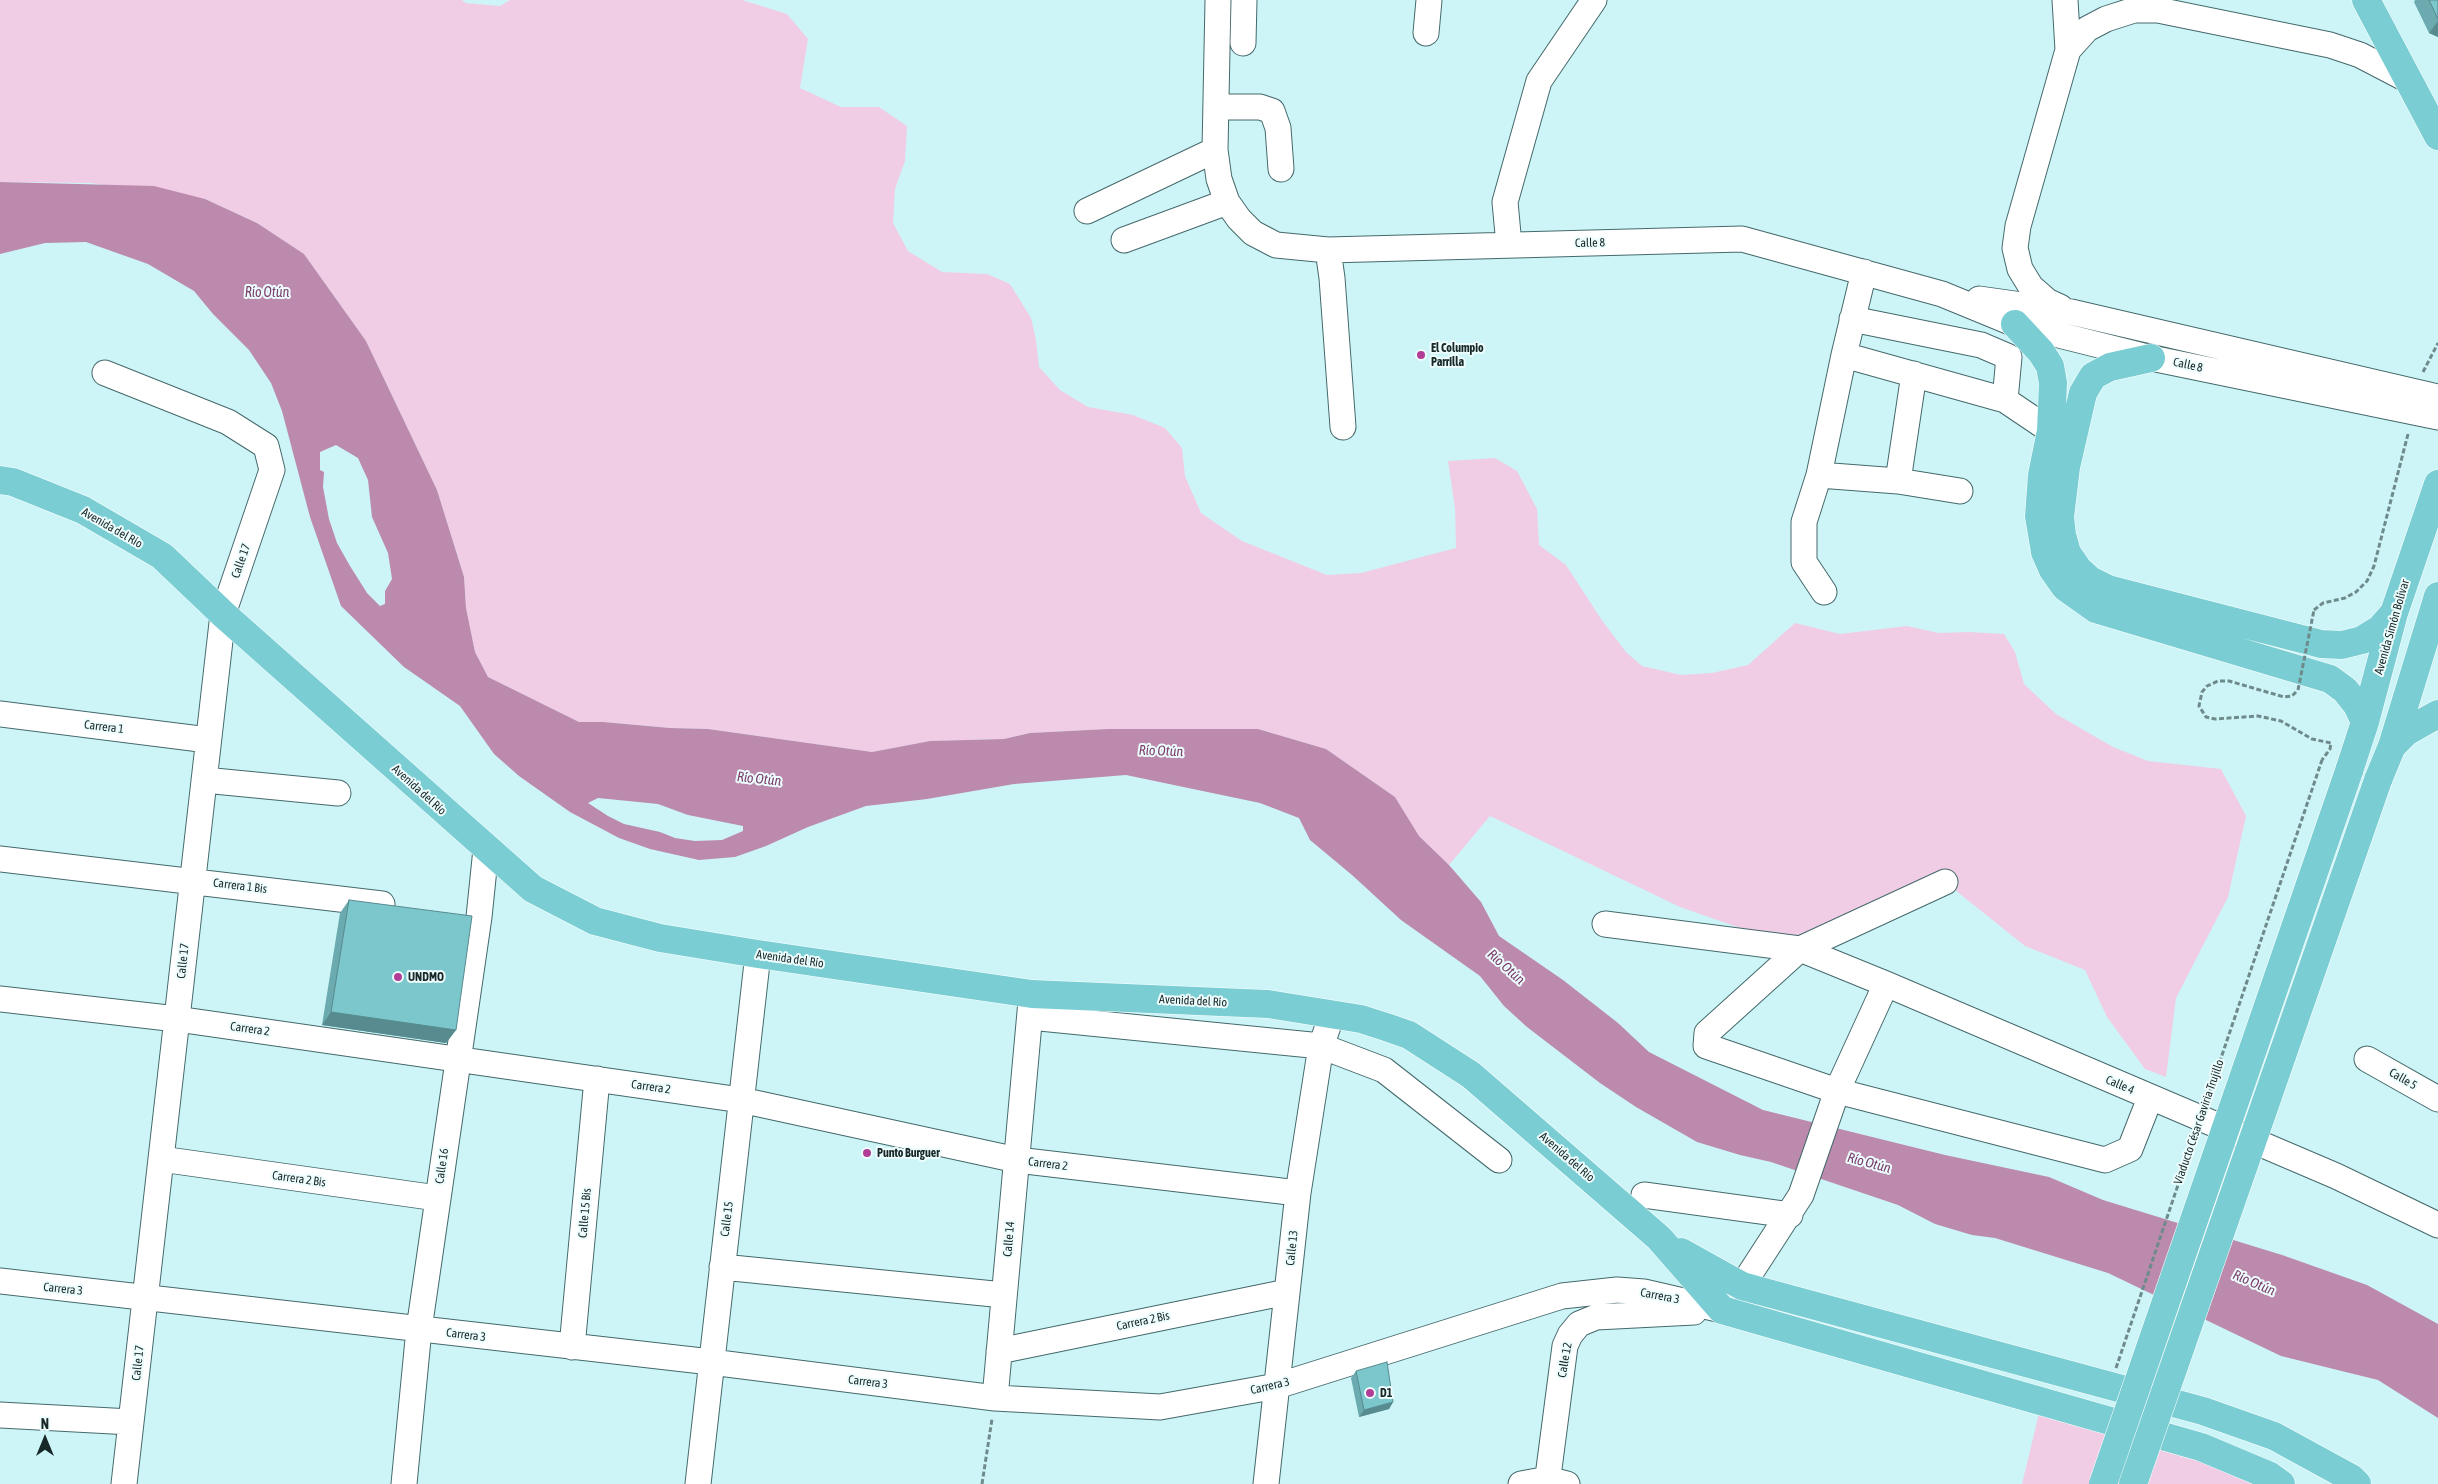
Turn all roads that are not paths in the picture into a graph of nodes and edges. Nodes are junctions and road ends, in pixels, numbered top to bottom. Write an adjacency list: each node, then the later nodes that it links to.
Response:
1 (1218, 0): 11 (street)
2 (1244, 0): 8 (street)
3 (1429, 0): 7 (street)
4 (1594, 0): 18 (street)
5 (2065, 0): 9 (street)
6 (2366, 0): 10 (main road)
7 (1426, 33)
8 (1243, 43)
9 (2068, 50): 10 (street); 22 (street)
10 (2408, 80): 12 (main road)
11 (1216, 107): 13 (street); 14 (street)
12 (2438, 136)
13 (1215, 150): 15 (street); 16 (street)
14 (1281, 169)
15 (1087, 211)
16 (1233, 211): 17 (street); 19 (street, Calle 8)
17 (1124, 240)
18 (1509, 245): 19 (street, Calle 8); 20 (street, Calle 8)
19 (1328, 250): 31 (street)
20 (1864, 272): 21 (street, Calle 8); 23 (street)
21 (1942, 294): 22 (street, Calle 8); 24 (street, Calle 8)
22 (2071, 312): 30 (street, Calle 8)
23 (1852, 319): 25 (street); 29 (street)
24 (2015, 324): 26 (street, Calle 8); 32 (main road)
25 (1844, 354): 28 (street); 33 (street)
26 (2152, 358): 30 (street, Calle 8); 40 (main road)
27 (105, 373): 41 (street, Calle 17)
28 (1914, 374): 29 (street); 35 (street)
29 (2005, 400): 32 (street)
30 (2427, 405)
31 (1343, 427)
32 (2051, 431): 44 (main road)
33 (1819, 475): 35 (street); 38 (street)
34 (0, 480): 41 (main road, Avenida del Río)
35 (1898, 481): 37 (street)
36 (2438, 484): 40 (main road, Avenida Simón Bolívar)
37 (1960, 491)
38 (1824, 592)
39 (2438, 596): 46 (main road)
40 (2394, 613): 44 (main road, Avenida Simón Bolívar)
41 (223, 614): 45 (street, Calle 17); 49 (main road, Avenida del Río)
42 (0, 714): 45 (street, Carrera 1)
43 (2438, 714): 46 (main road)
44 (2365, 722): 100 (main road, Avenida Simón Bolívar, bridge)
45 (208, 740): 47 (street, Calle 17)
46 (2392, 746): 101 (main road, bridge)
47 (204, 780): 48 (street); 51 (street, Calle 17)
48 (338, 793)
49 (486, 849): 56 (main road, Avenida del Río); 63 (street, Calle 16)
50 (0, 859): 51 (street, Carrera 1 Bis)
51 (193, 880): 53 (street, Carrera 1 Bis); 61 (street, Calle 17)
52 (1945, 882): 55 (street)
53 (400, 907)
54 (1605, 924): 55 (street, Calle 4)
55 (1800, 949): 57 (street, Calle 4); 66 (street)
56 (758, 954): 59 (main road, Avenida del Río); 69 (street, Calle 15)
57 (1886, 984): 66 (street); 67 (street, Calle 4)
58 (0, 999): 61 (street, Carrera 2)
59 (1031, 1005): 60 (main road, Avenida del Río); 62 (street); 71 (street, Calle 14)
60 (1332, 1015): 62 (street, Calle 13); 78 (main road, Avenida del Río)
61 (177, 1019): 63 (street, Carrera 2); 70 (street, Calle 17)
62 (1321, 1046): 72 (street); 73 (street, Calle 13)
63 (458, 1058): 65 (street, Carrera 2); 75 (street, Calle 16)
64 (2367, 1059): 68 (street, Calle 5)
65 (597, 1079): 69 (street, Carrera 2); 87 (street, Calle 15 Bis)
66 (1837, 1091): 67 (street); 76 (street)
67 (2150, 1098): 77 (street, Calle 4)
68 (2438, 1099)
69 (741, 1100): 71 (street, Carrera 2); 79 (street, Calle 15)
70 (161, 1159): 75 (street, Carrera 2 Bis); 84 (street, Calle 17)
71 (1017, 1160): 73 (street, Carrera 2); 83 (street, Calle 14)
72 (1499, 1160)
73 (1298, 1193): 82 (street, Calle 13)
74 (1644, 1195): 76 (street)
75 (437, 1198): 86 (street, Calle 16)
76 (1796, 1205): 81 (street)
77 (2438, 1225)
78 (1659, 1238): 81 (main road); 85 (main road)
79 (722, 1267): 83 (street); 89 (street, Calle 15)
80 (0, 1281): 84 (street, Carrera 3)
81 (1742, 1286): 103 (main road)
82 (1287, 1292): 88 (street, Carrera 2 Bis); 90 (street, Calle 13)
83 (1004, 1295): 88 (street, Calle 14)
84 (145, 1298): 86 (street, Carrera 3); 93 (street, Calle 17)
85 (1722, 1310): 90 (street, Carrera 3); 94 (street, Calle 12); 102 (main road)
86 (419, 1329): 87 (street, Carrera 3); 96 (street, Calle 16)
87 (572, 1347): 89 (street, Carrera 3)
88 (999, 1351): 91 (street, Calle 14)
89 (711, 1362): 91 (street, Carrera 3); 97 (street, Calle 15)
90 (1277, 1386): 91 (street, Carrera 3); 98 (street, Calle 13)
91 (995, 1398)
92 (0, 1415): 93 (street)
93 (131, 1422): 95 (street, Calle 17)
94 (1554, 1482): 99 (street)
95 (124, 1484)
96 (404, 1484)
97 (698, 1484)
98 (1266, 1484)
99 (1521, 1484)
100 (2103, 1484)
101 (2133, 1484)
102 (2281, 1484)
103 (2357, 1484)

